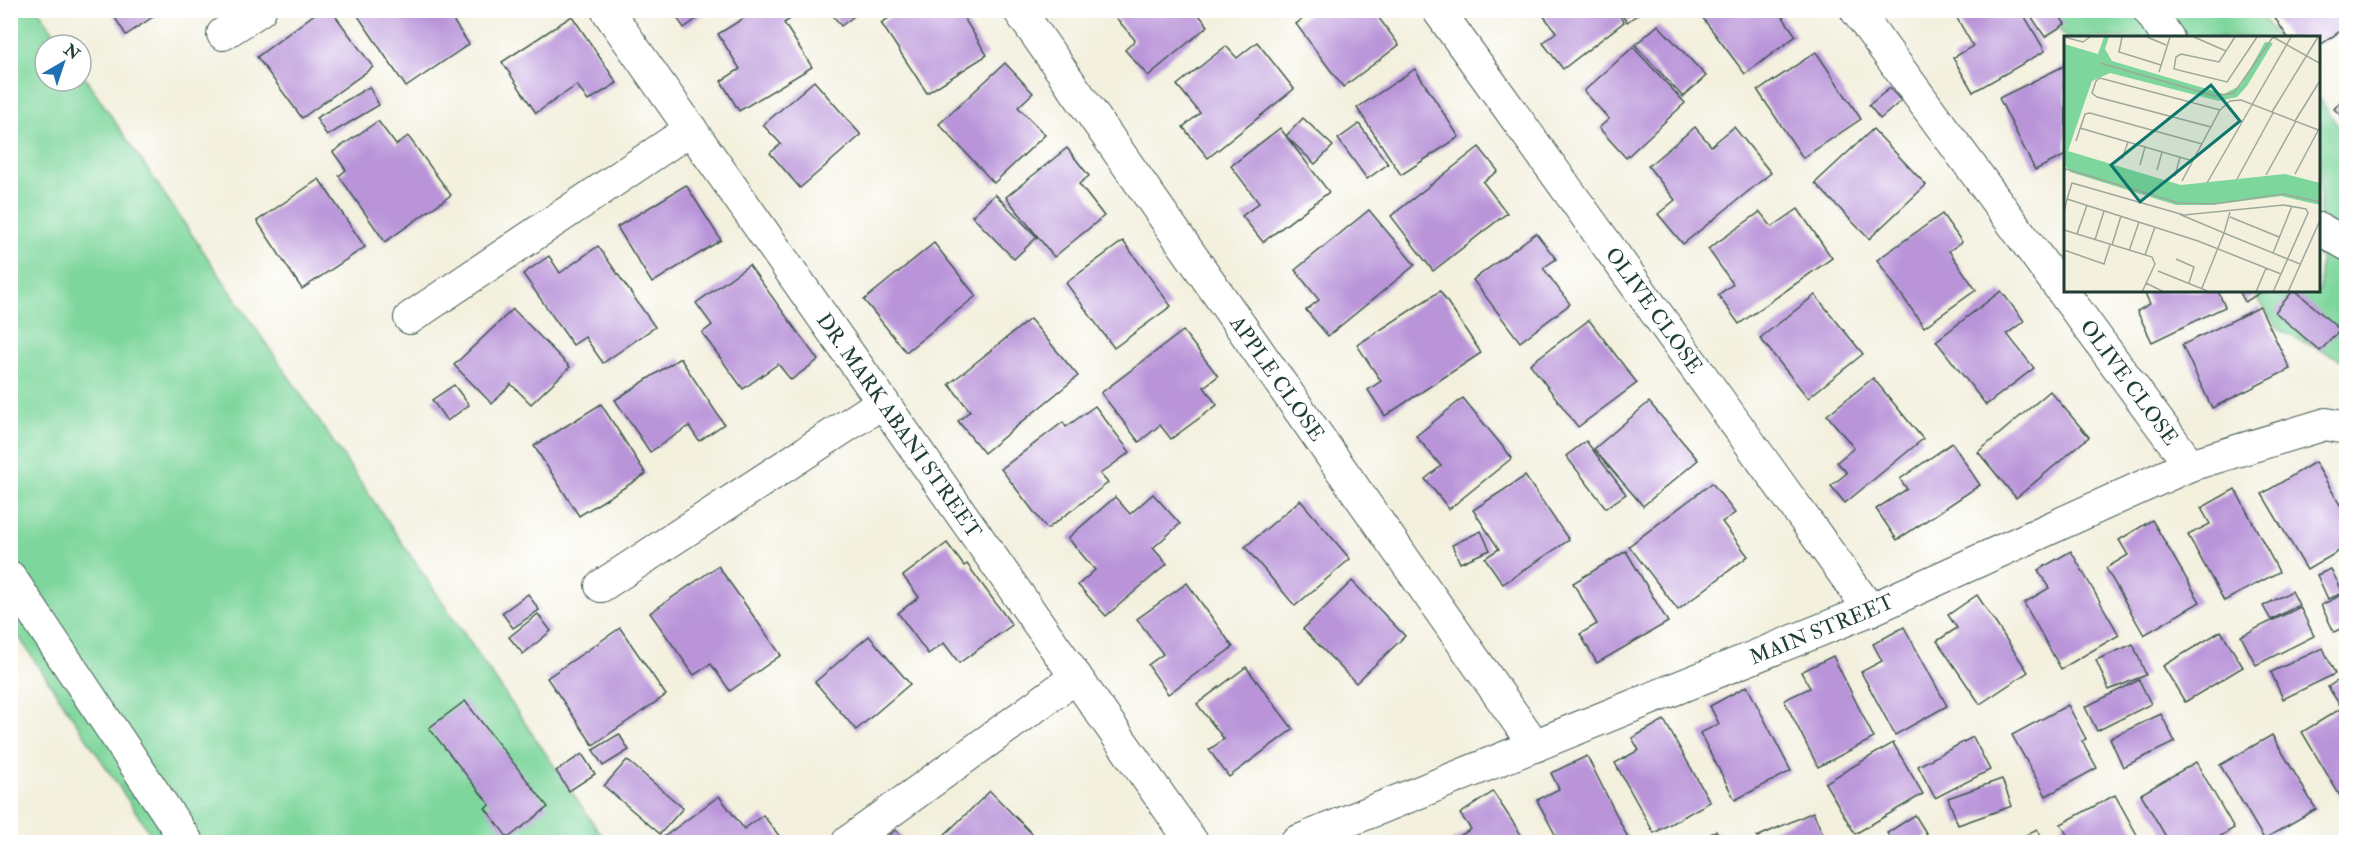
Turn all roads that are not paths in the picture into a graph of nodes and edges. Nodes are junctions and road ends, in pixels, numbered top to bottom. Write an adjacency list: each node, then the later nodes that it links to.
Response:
1 (260, 10): 7 (street)
2 (607, 10): 9 (street, DR. MARK ABANI STREET)
3 (1019, 10): 20 (street, APPLE CLOSE)
4 (1438, 10): 18 (street, OLIVE CLOSE)
5 (1857, 10): 15 (street, OLIVE CLOSE)
6 (2149, 10): 8 (street)
7 (223, 34)
8 (2167, 36)
9 (691, 129): 12 (street); 13 (street, DR. MARK ABANI STREET)
10 (2321, 230): 11 (street)
11 (2346, 244)
12 (410, 318)
13 (883, 402): 17 (street); 19 (street, DR. MARK ABANI STREET)
14 (2346, 429): 15 (street, MAIN STREET)
15 (2190, 465): 18 (street, MAIN STREET)
16 (10, 577): 21 (street)
17 (602, 586)
18 (1870, 610): 20 (street, MAIN STREET)
19 (1076, 677): 22 (street); 23 (street, DR. MARK ABANI STREET)
20 (1535, 746): 24 (street, MAIN STREET)
21 (188, 843)
22 (848, 843)
23 (1192, 843)
24 (1296, 843)

